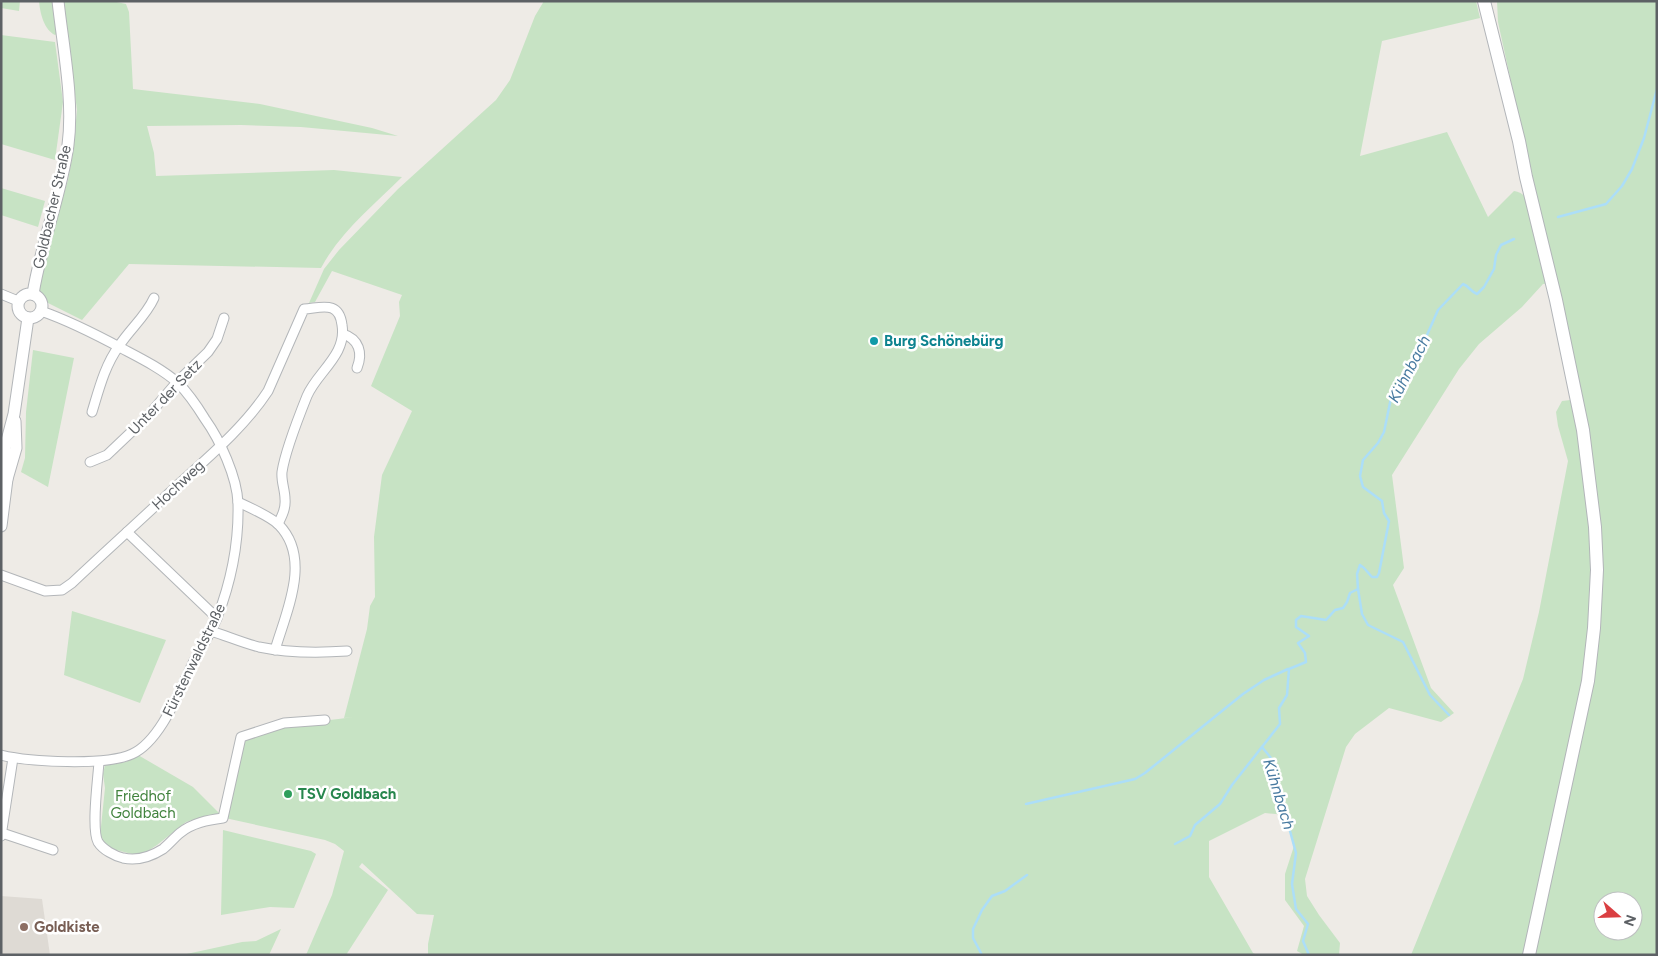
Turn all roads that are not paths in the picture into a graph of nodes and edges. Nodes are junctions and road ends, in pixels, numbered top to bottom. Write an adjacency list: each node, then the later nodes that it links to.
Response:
1 (58, 1): 4 (street, Goldbacher Straße)
2 (1484, 1): 32 (main road)
3 (1, 294): 6 (street)
4 (33, 294): 6 (street); 7 (street)
5 (154, 298): 11 (street)
6 (18, 301): 8 (street)
7 (41, 311): 8 (street); 11 (street, Fürstenwaldstraße)
8 (28, 318): 19 (street)
9 (224, 318): 13 (street, Unter der Setz)
10 (343, 334): 12 (street); 15 (street, Hochweg); 18 (street)
11 (118, 346): 13 (street, Fürstenwaldstraße); 14 (street)
12 (357, 368)
13 (177, 382): 15 (street, Fürstenwaldstraße); 16 (street, Unter der Setz)
14 (92, 412)
15 (221, 446): 17 (street, Fürstenwaldstraße); 20 (street, Hochweg)
16 (90, 462)
17 (238, 502): 18 (street); 22 (street, Fürstenwaldstraße)
18 (278, 524): 24 (street)
19 (1, 526)
20 (127, 532): 21 (street, Hochweg); 22 (street)
21 (1, 576)
22 (217, 618): 23 (street, Fürstenwaldstraße)
23 (211, 631): 24 (street); 29 (street, Fürstenwaldstraße)
24 (275, 650): 25 (street)
25 (347, 651)
26 (325, 720): 29 (street)
27 (1, 755): 28 (street, Fürstenwaldstraße)
28 (13, 758): 29 (street, Fürstenwaldstraße); 30 (street)
29 (99, 762)
30 (2, 834): 31 (street)
31 (53, 850)
32 (1529, 955)

